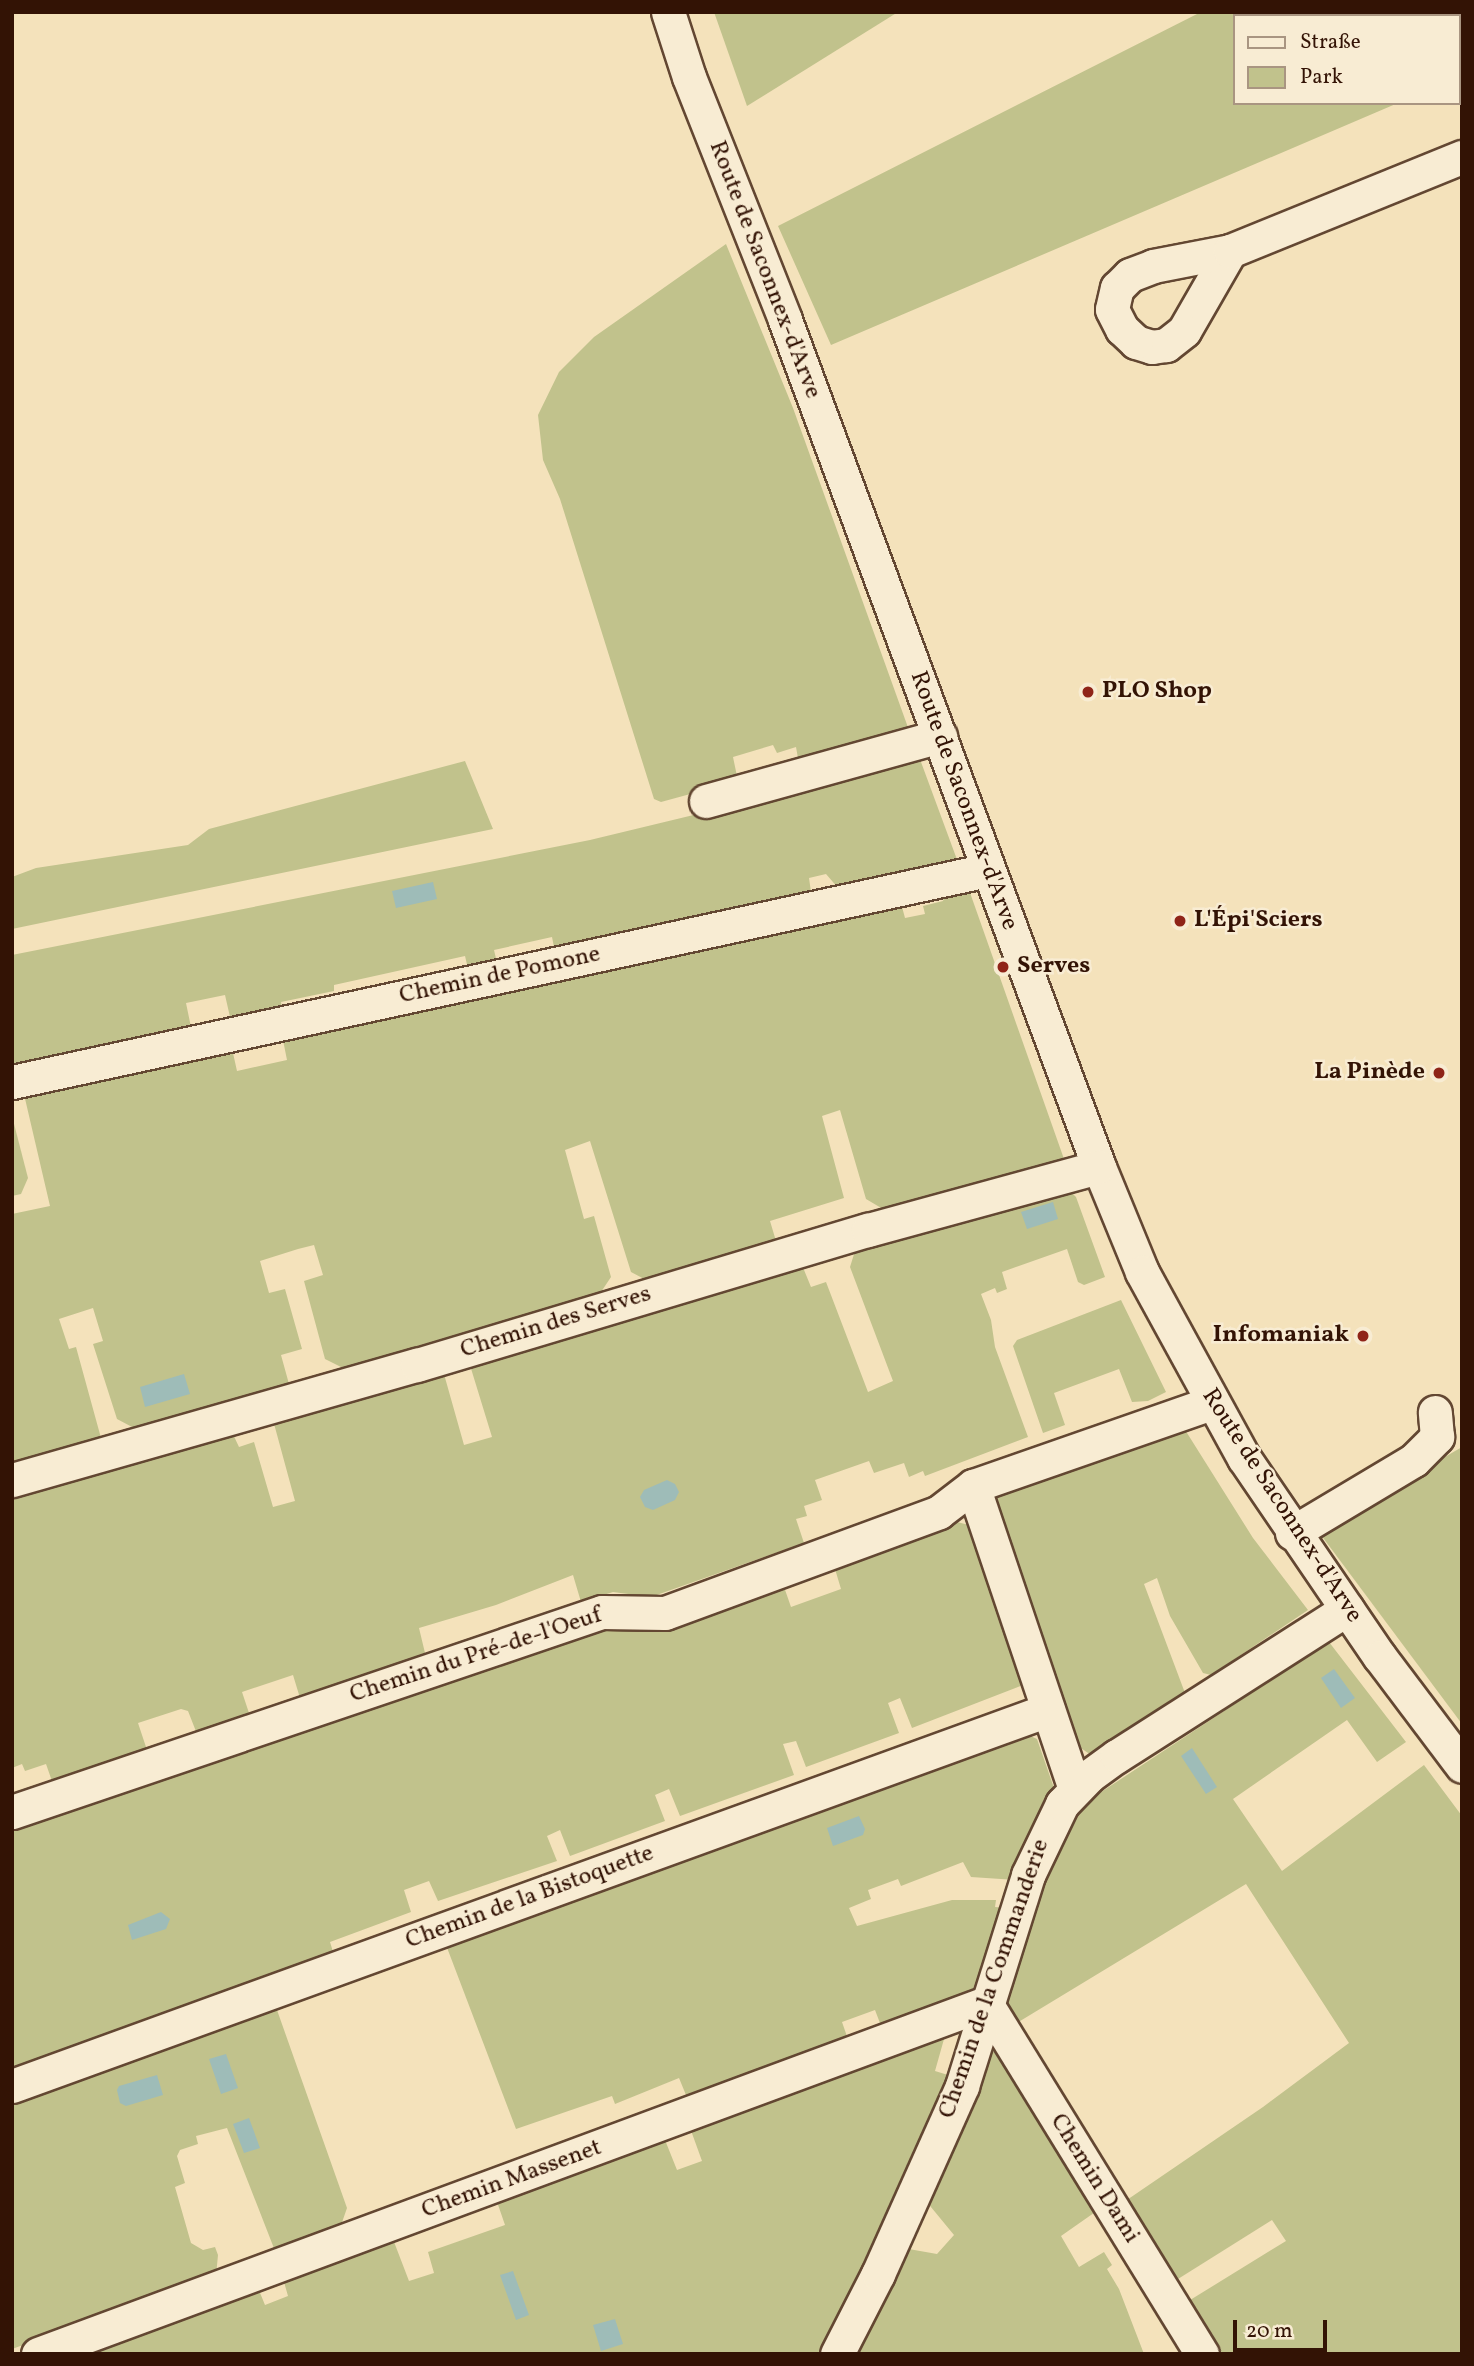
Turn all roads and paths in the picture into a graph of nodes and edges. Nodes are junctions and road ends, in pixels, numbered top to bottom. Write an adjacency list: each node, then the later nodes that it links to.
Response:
1 (668, 12): 4 (street, Route de Saconnex-d'Arve)
2 (1462, 157): 3 (street)
3 (1230, 251)
4 (940, 736): 5 (street); 6 (street, Route de Saconnex-d'Arve)
5 (706, 801)
6 (988, 870): 7 (street, Chemin de Pomone); 8 (street, Route de Saconnex-d'Arve)
7 (12, 1082)
8 (1099, 1167): 9 (street, Route de Saconnex-d'Arve); 11 (street, Chemin des Serves)
9 (1211, 1403): 12 (street, Chemin du Pré-de-l'Oeuf); 13 (street, Route de Saconnex-d'Arve)
10 (1435, 1412): 13 (street)
11 (12, 1480)
12 (973, 1486): 15 (street); 18 (street, Chemin du Pré-de-l'Oeuf)
13 (1292, 1533): 14 (street, Route de Saconnex-d'Arve)
14 (1347, 1609): 16 (street, Route de Saconnex-d'Arve); 17 (street, Chemin de la Commanderie)
15 (1048, 1710): 17 (street); 20 (street, Chemin de la Bistoquette)
16 (1462, 1766)
17 (1075, 1788): 19 (street, Chemin de la Commanderie)
18 (12, 1812)
19 (986, 2003): 21 (street, Chemin Massenet); 22 (street, Chemin de la Commanderie); 23 (street, Chemin Dami)
20 (12, 2087)
21 (38, 2354)
22 (837, 2354)
23 (1202, 2354)

